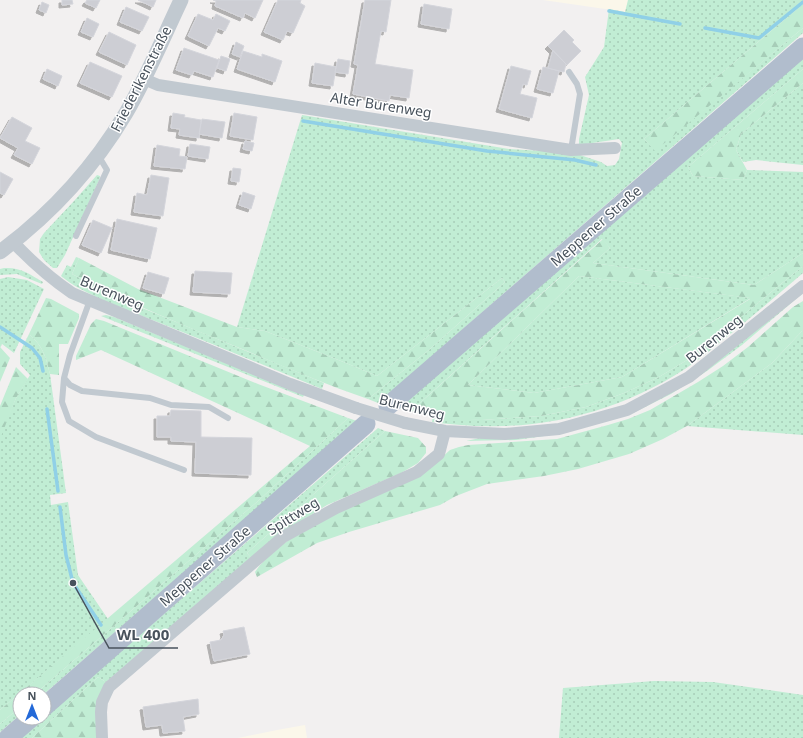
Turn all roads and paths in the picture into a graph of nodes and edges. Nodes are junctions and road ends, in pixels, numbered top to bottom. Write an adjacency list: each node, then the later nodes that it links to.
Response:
1 (181, 0): 4 (street, Friederikenstraße)
2 (803, 47): 14 (main road, Meppener Straße)
3 (570, 72): 6 (lane)
4 (144, 79): 6 (street, Alter Burenweg); 7 (street, Friederikenstraße)
5 (615, 148): 6 (street, Alter Burenweg)
6 (571, 150)
7 (98, 155): 8 (lane); 9 (street, Friederikenstraße)
8 (76, 236)
9 (13, 242): 10 (street, Friederikenstraße); 12 (street, Burenweg)
10 (0, 252)
11 (803, 286): 17 (street, Burenweg)
12 (90, 300): 13 (lane); 17 (street, Burenweg, bridge)
13 (64, 378): 15 (lane); 18 (lane)
14 (388, 406)
15 (228, 418)
16 (366, 424): 19 (main road, Meppener Straße)
17 (446, 431): 22 (street, Spittweg)
18 (184, 470)
19 (52, 700)
20 (22, 726): 21 (main road)
21 (8, 738)
22 (102, 738)

